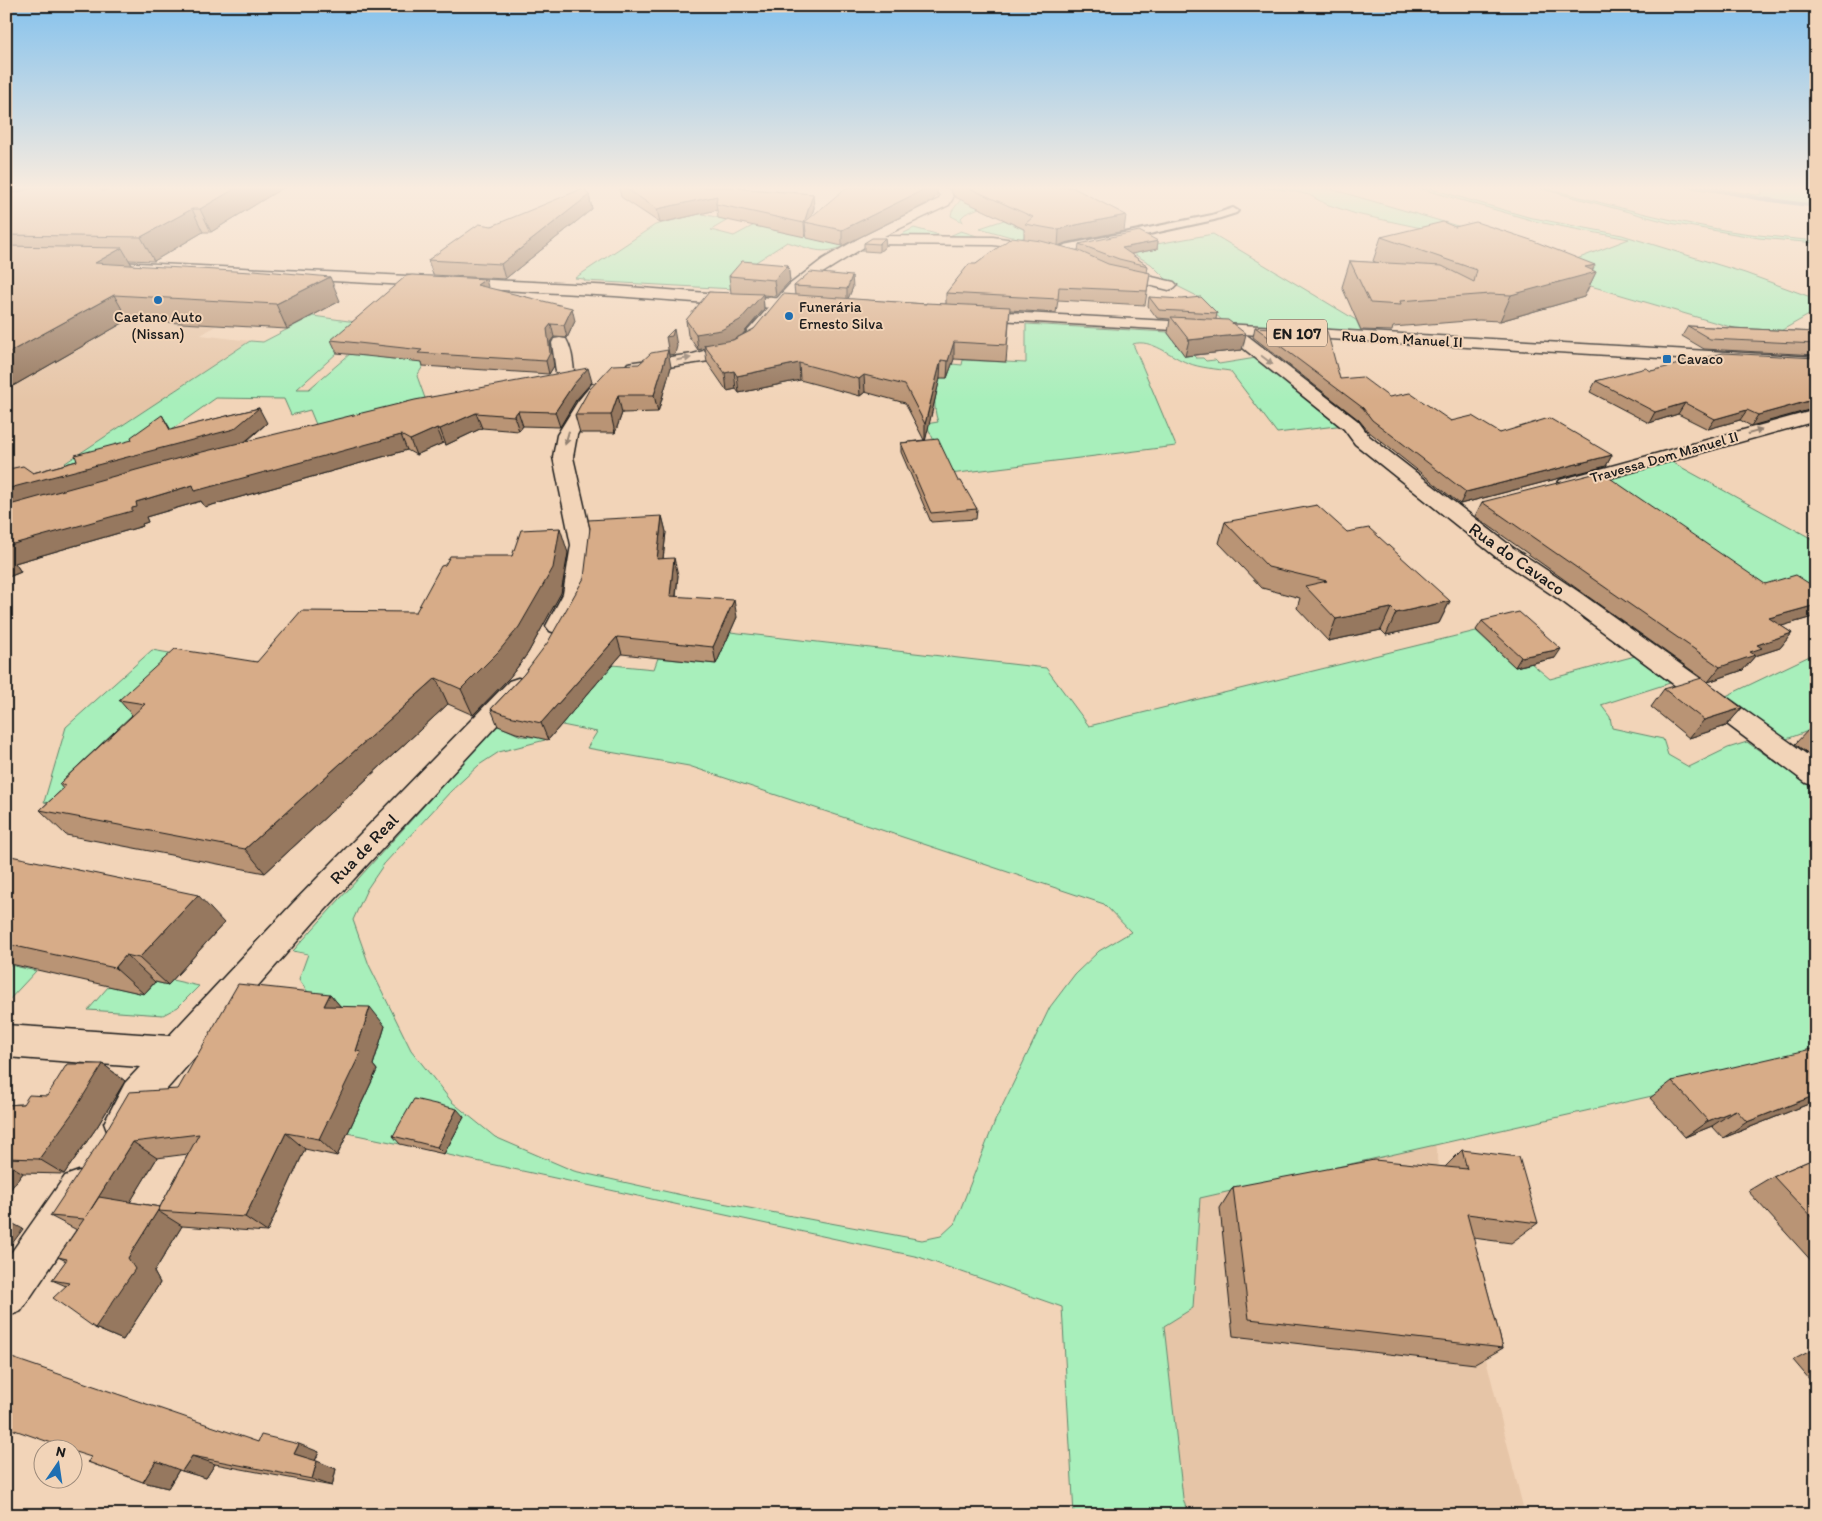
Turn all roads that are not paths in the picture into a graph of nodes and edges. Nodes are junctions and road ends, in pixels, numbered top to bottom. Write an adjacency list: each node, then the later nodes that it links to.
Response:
1 (836, 258): 7 (street)
2 (1080, 258): 3 (street)
3 (1083, 259)
4 (82, 265): 7 (street)
5 (1099, 267): 6 (street)
6 (1169, 285)
7 (779, 303): 8 (street); 13 (street, one-way to 7)
8 (826, 307)
9 (953, 314): 10 (street, Rua Dom Manuel II / EN 107)
10 (1228, 330): 12 (street, Rua Dom Manuel II / EN 107); 17 (street, Rua do Cavaco, one-way to 17)
11 (560, 343): 13 (street)
12 (1816, 362)
13 (609, 372): 20 (street, Rua de Real, one-way to 20)
14 (1816, 415): 15 (street, Travessa Dom Manuel II, one-way to 14)
15 (1549, 489)
16 (1482, 506): 17 (street)
17 (1454, 513): 18 (street, Rua do Cavaco)
18 (1816, 776)
19 (6, 1041): 20 (street)
20 (176, 1053): 21 (street, Rua de Real)
21 (6, 1296)

